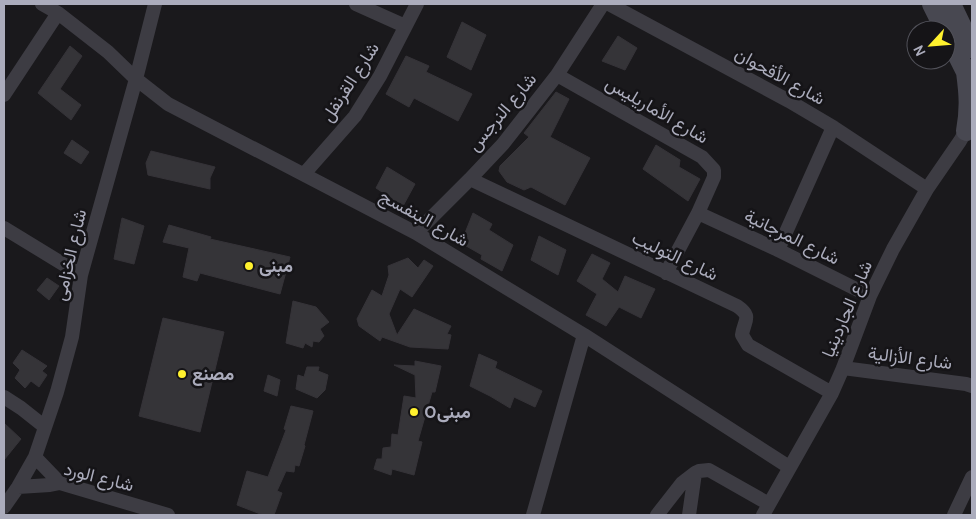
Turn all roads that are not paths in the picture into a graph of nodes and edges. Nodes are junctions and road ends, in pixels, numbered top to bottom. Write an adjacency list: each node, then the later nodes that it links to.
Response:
1 (42, 4): 9 (street, شارع البنفسج)
2 (155, 4): 16 (street, شارع الخزامى)
3 (356, 4): 11 (street)
4 (417, 4): 11 (street, شارع القرنفل)
5 (603, 4): 14 (street, شارع النرجس)
6 (609, 4): 18 (street, شارع الأقحوان)
7 (932, 4): 10 (main road)
8 (951, 4): 12 (main road)
9 (58, 13): 16 (street, شارع البنفسج); 17 (street)
10 (940, 20)
11 (404, 26): 20 (street, شارع القرنفل)
12 (972, 48)
13 (956, 51): 15 (main road)
14 (557, 75): 21 (street, شارع النرجس); 23 (street, شارع الأماريليس)
15 (969, 78): 19 (main road)
16 (136, 79): 20 (street, شارع البنفسج); 28 (street, شارع الخزامى)
17 (4, 95)
18 (833, 127): 22 (street, شارع الأقحوان); 26 (street)
19 (968, 133): 22 (street, شارع الجاردينيا)
20 (304, 174): 25 (street, شارع البنفسج)
21 (470, 180): 25 (street, شارع النرجس); 27 (street, شارع التوليب)
22 (928, 189): 29 (street, شارع الجاردينيا)
23 (698, 213): 26 (street, شارع المرجانية); 27 (street, شارع الأماريليس)
24 (4, 228): 28 (street)
25 (416, 233): 30 (street, شارع البنفسج)
26 (778, 250): 29 (street, شارع المرجانية)
27 (666, 273): 33 (street, شارع التوليب)
28 (81, 275): 35 (street, شارع الخزامى)
29 (870, 296): 31 (street, شارع الجاردينيا)
30 (584, 335): 37 (street, شارع البنفسج); 45 (street)
31 (843, 368): 32 (street, شارع الأزالية); 33 (street, شارع الجاردينيا)
32 (972, 386)
33 (832, 393): 37 (street, شارع الجاردينيا)
34 (4, 398): 35 (street)
35 (45, 427): 36 (street, شارع الخزامى)
36 (35, 457): 40 (street); 41 (street, شارع الخزامى)
37 (789, 467): 43 (street, شارع الجاردينيا)
38 (695, 474): 43 (street); 46 (street); 47 (street)
39 (972, 477): 48 (street)
40 (60, 483): 41 (street, شارع الورد); 44 (street, شارع الورد)
41 (18, 487): 42 (street, شارع الخزامى)
42 (4, 507)
43 (766, 512)
44 (168, 515)
45 (533, 515)
46 (657, 515)
47 (689, 515)
48 (954, 515)

